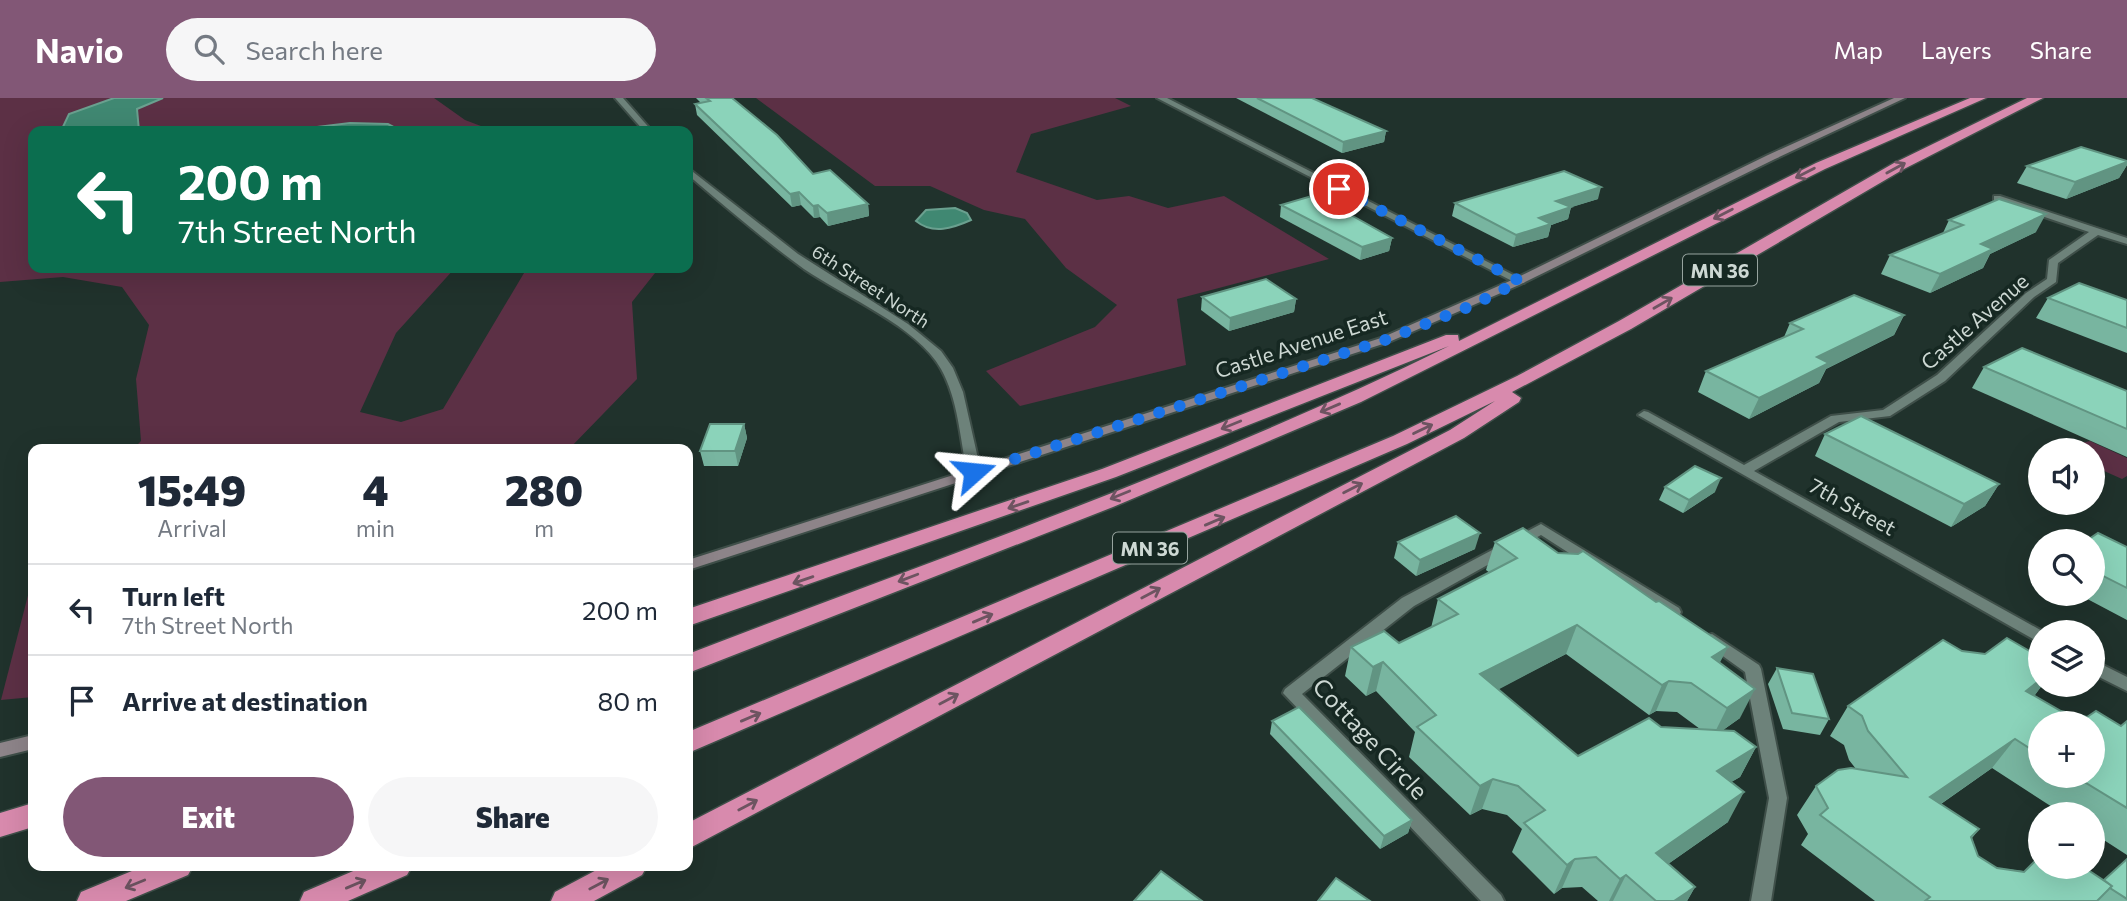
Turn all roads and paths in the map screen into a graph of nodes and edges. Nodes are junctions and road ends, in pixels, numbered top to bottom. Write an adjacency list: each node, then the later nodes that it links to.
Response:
1 (619, 98): 6 (street)
2 (1161, 98): 11 (street)
3 (1902, 98): 11 (street, Castle Avenue East)
4 (1980, 98): 12 (highway, MN 36, one-way to 12)
5 (2037, 98): 13 (highway, MN 36, one-way to 5)
6 (644, 126)
7 (693, 175): 16 (street, 6th Street North)
8 (1997, 198): 9 (street)
9 (2097, 230): 10 (street); 15 (street, Castle Avenue)
10 (2127, 241)
11 (1520, 281): 16 (street, Castle Avenue East)
12 (1546, 305): 18 (highway, one-way to 18); 20 (highway, MN 36, one-way to 20)
13 (1604, 337): 23 (highway, MN 36, one-way to 13); 28 (highway, one-way to 13)
14 (1644, 415): 15 (street, 7th Street)
15 (1744, 471): 19 (street, 7th Street)
16 (974, 472): 17 (street, Castle Avenue East)
17 (693, 563)
18 (693, 616)
19 (2028, 630)
20 (693, 661)
21 (2105, 673): 22 (street)
22 (2127, 685)
23 (693, 741)
24 (28, 743): 25 (street)
25 (0, 750)
26 (28, 817): 27 (highway)
27 (0, 825)
28 (693, 834)
29 (166, 871): 32 (highway, one-way to 32)
30 (385, 871): 33 (highway, one-way to 30)
31 (623, 871): 34 (highway, one-way to 31)
32 (92, 901)
33 (315, 901)
34 (566, 901)
35 (1494, 901): 36 (street, Cottage Circle)
36 (1761, 901)

